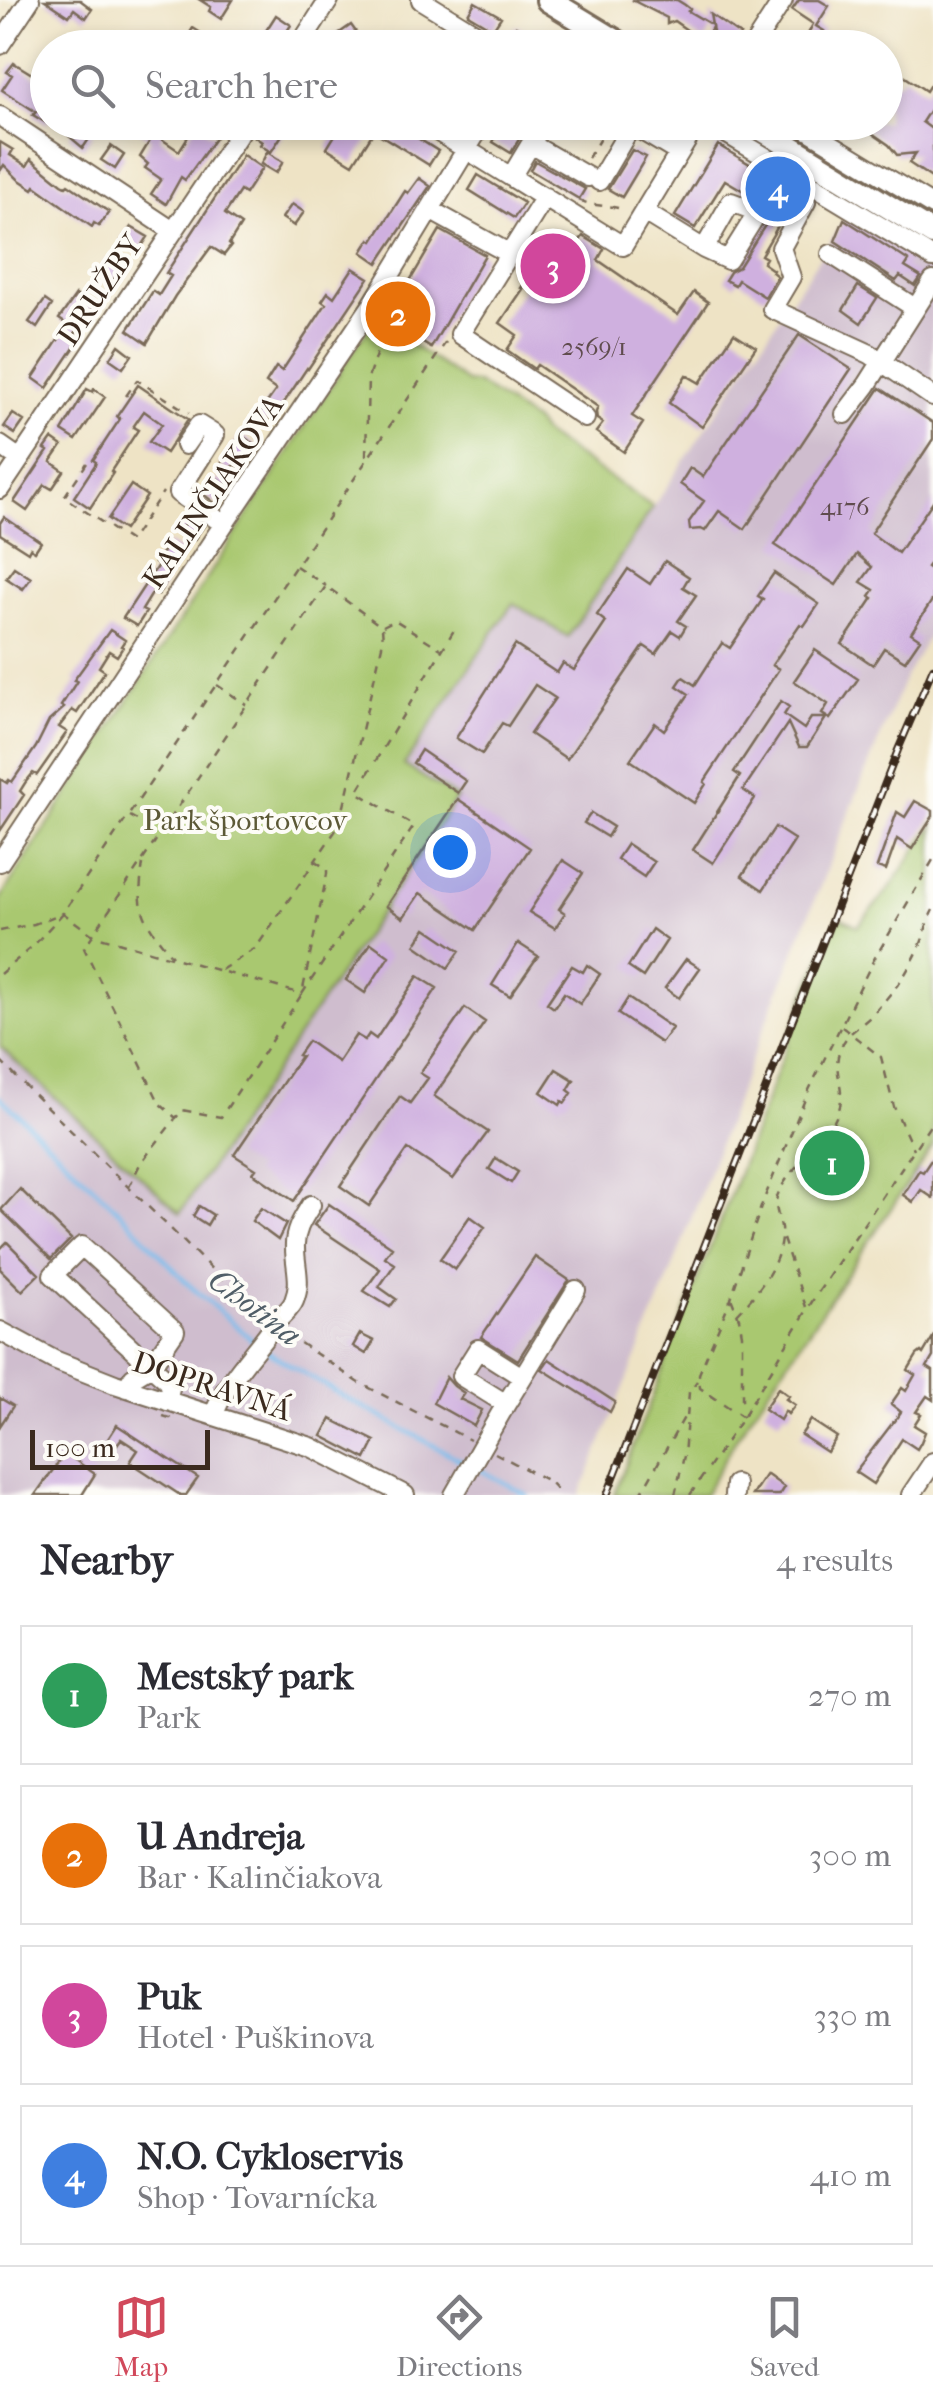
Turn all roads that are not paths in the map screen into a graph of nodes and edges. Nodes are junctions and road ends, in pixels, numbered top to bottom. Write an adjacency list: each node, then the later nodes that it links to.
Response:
1 (30, 0): 10 (street)
2 (329, 0): 6 (street)
3 (422, 0): 7 (street)
4 (782, 0): 9 (street)
5 (553, 1): 8 (main road)
6 (309, 30)
7 (457, 30)
8 (599, 30)
9 (763, 30)
10 (0, 45)
11 (0, 116): 12 (street)
12 (30, 136)
13 (36, 140): 33 (street)
14 (235, 140): 33 (street, DRUŽBY)
15 (452, 140): 25 (street)
16 (474, 140): 25 (street, KALINČIAKOVA)
17 (533, 140): 24 (street)
18 (617, 140): 24 (street)
19 (658, 140): 26 (street)
20 (685, 140): 26 (street)
21 (763, 140): 38 (street)
22 (766, 140): 34 (main road)
23 (825, 140): 30 (street)
24 (531, 144): 27 (street)
25 (468, 150): 27 (street); 31 (street, KALINČIAKOVA)
26 (679, 152): 32 (street)
27 (512, 177): 28 (street)
28 (545, 197): 32 (street); 36 (street)
29 (806, 202): 41 (street)
30 (933, 206)
31 (430, 210): 36 (street); 49 (street, KALINČIAKOVA)
32 (642, 214): 35 (street)
33 (173, 231): 47 (street, DRUŽBY)
34 (933, 234)
35 (704, 249)
36 (510, 254): 44 (street)
37 (832, 254): 40 (street)
38 (933, 258)
39 (933, 280): 40 (street)
40 (915, 308): 41 (street)
41 (881, 361): 42 (street); 43 (street)
42 (933, 397)
43 (845, 414)
44 (585, 418)
45 (0, 445): 47 (street)
46 (185, 445): 49 (street)
47 (20, 459): 48 (street, DRUŽBY)
48 (0, 489)
49 (224, 524): 50 (street, KALINČIAKOVA)
50 (0, 862)
51 (312, 1205): 59 (street)
52 (576, 1290): 55 (street)
53 (0, 1331): 56 (street, DOPRAVNÁ)
54 (151, 1366): 54 (street); 56 (street); 58 (street)
55 (522, 1378): 57 (street); 57 (street)
56 (126, 1388): 58 (street, DOPRAVNÁ)
57 (506, 1404): 61 (street)
58 (165, 1409): 59 (street, DOPRAVNÁ)
59 (214, 1415): 62 (street, DOPRAVNÁ)
60 (933, 1462): 63 (street)
61 (459, 1487)
62 (406, 1495)
63 (912, 1495)

